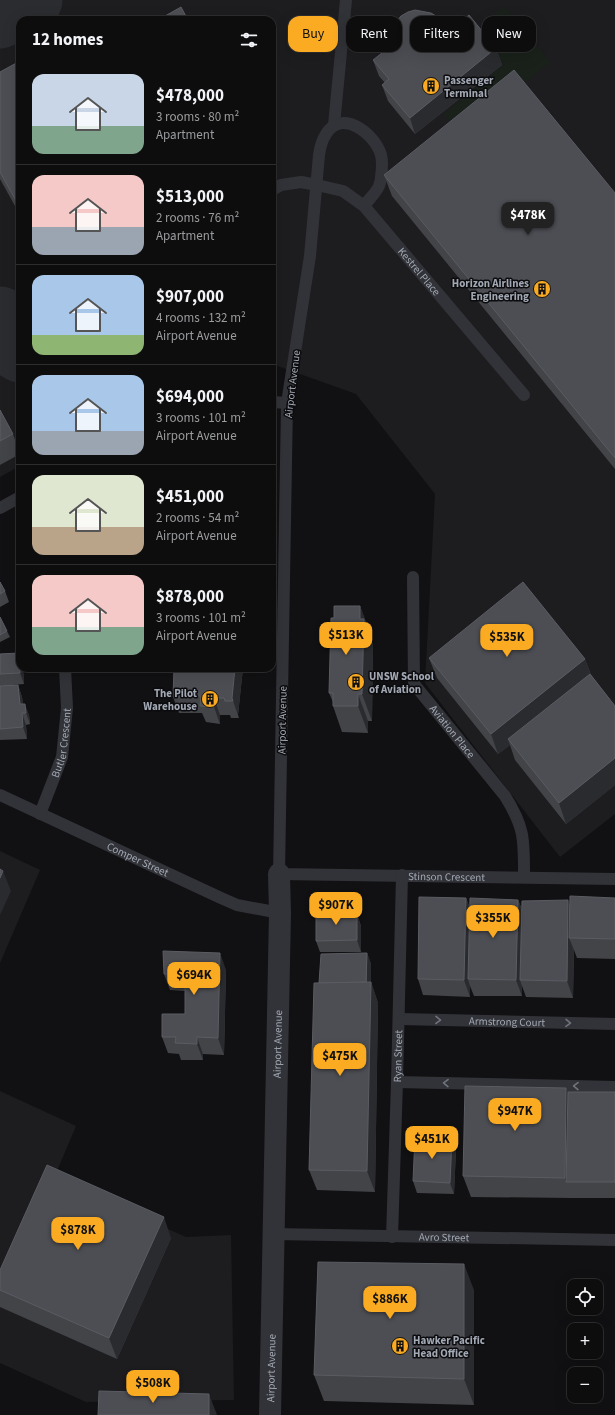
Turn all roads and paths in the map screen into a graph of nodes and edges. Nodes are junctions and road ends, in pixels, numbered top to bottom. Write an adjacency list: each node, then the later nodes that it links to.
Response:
1 (346, 0): 2 (lane)
2 (334, 125): 3 (lane, Airport Avenue); 5 (lane)
3 (317, 185): 4 (lane, Kestrel Place); 5 (lane, Kestrel Place); 8 (lane, Airport Avenue)
4 (276, 188)
5 (364, 206): 6 (lane, Kestrel Place)
6 (524, 395)
7 (276, 402): 8 (lane)
8 (287, 403): 15 (lane, Airport Avenue)
9 (16, 499): 10 (lane)
10 (0, 508)
11 (413, 577): 17 (lane, Aviation Place)
12 (64, 672): 14 (lane, Butler Crescent)
13 (0, 795): 14 (lane, Comper Street)
14 (40, 814): 19 (lane, Comper Street)
15 (279, 874): 16 (lane, Stinson Crescent); 19 (street, Airport Avenue)
16 (402, 875): 17 (lane, Stinson Crescent); 20 (lane, Ryan Street)
17 (524, 877): 18 (lane, Stinson Crescent)
18 (615, 879)
19 (280, 913): 24 (street, Airport Avenue)
20 (399, 1019): 21 (lane, Armstrong Court, one-way to 21); 22 (lane, Ryan Street)
21 (615, 1024)
22 (397, 1082): 23 (lane, one-way to 22); 25 (lane, Ryan Street)
23 (615, 1087)
24 (274, 1234): 25 (lane, Avro Street); 27 (street, Airport Avenue)
25 (392, 1237): 26 (lane, Avro Street)
26 (615, 1240)
27 (270, 1415)

